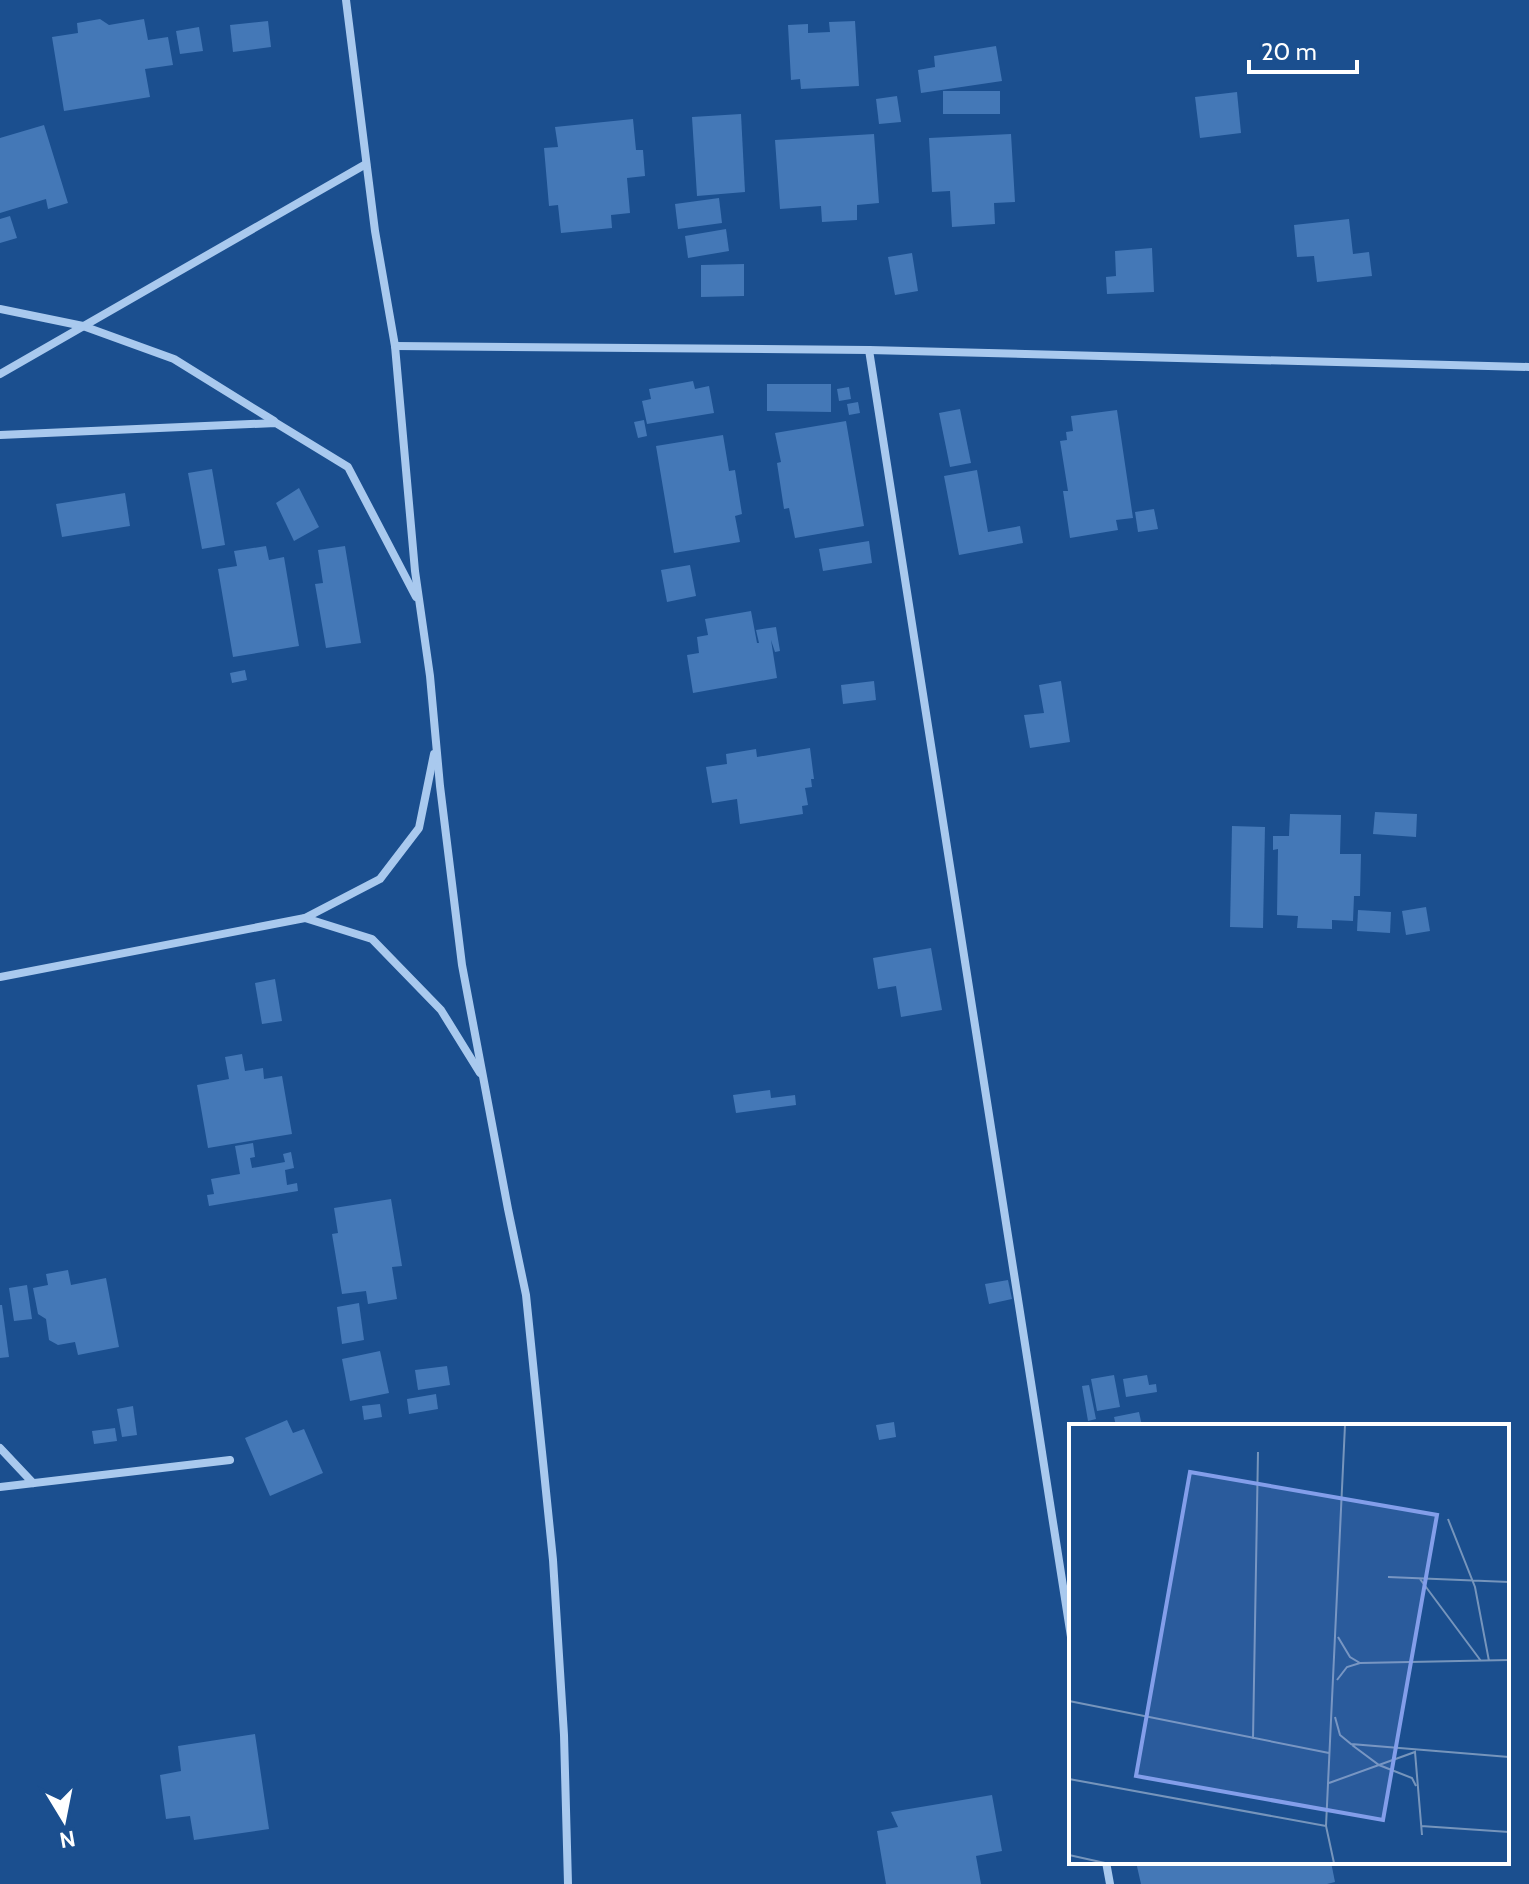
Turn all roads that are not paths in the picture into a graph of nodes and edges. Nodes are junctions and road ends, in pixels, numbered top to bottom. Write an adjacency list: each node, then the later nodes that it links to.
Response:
1 (346, 0): 2 (street)
2 (366, 164): 4 (street); 5 (street)
3 (0, 309): 4 (street)
4 (83, 326): 8 (street); 9 (street)
5 (395, 346): 6 (street); 11 (street)
6 (869, 350): 7 (street); 20 (street)
7 (1529, 367)
8 (0, 374)
9 (276, 423): 10 (street); 11 (street)
10 (0, 435)
11 (419, 602): 12 (street)
12 (436, 742): 13 (street); 15 (street)
13 (305, 918): 14 (street); 15 (street)
14 (0, 977)
15 (482, 1077): 22 (street)
16 (0, 1448): 18 (street)
17 (230, 1460): 18 (street)
18 (33, 1483): 19 (street)
19 (0, 1487)
20 (1069, 1624)
21 (1106, 1864): 23 (street)
22 (568, 1884)
23 (1110, 1884)

